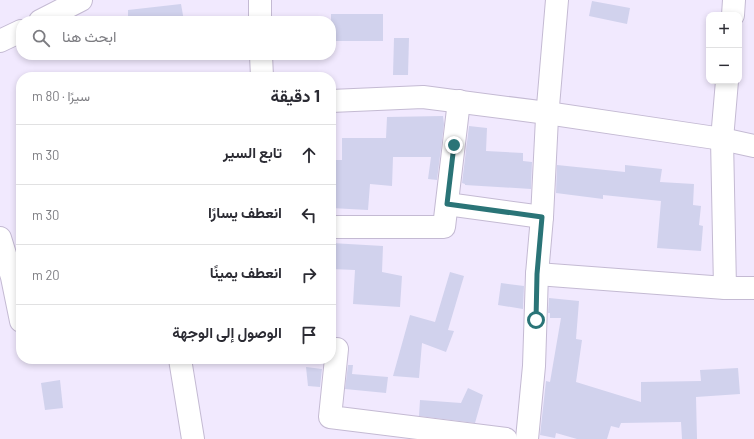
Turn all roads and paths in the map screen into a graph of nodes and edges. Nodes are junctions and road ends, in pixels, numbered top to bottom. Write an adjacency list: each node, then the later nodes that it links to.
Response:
1 (81, 0): 6 (street)
2 (260, 0): 7 (street)
3 (557, 0): 15 (street)
4 (734, 0): 5 (street)
5 (733, 12)
6 (50, 16)
7 (260, 16)
8 (16, 33): 9 (street)
9 (0, 41)
10 (261, 60): 11 (street)
11 (262, 72)
12 (727, 84): 16 (street)
13 (336, 101): 14 (street)
14 (459, 101): 15 (street); 18 (street)
15 (547, 113): 16 (street); 19 (street)
16 (722, 138): 17 (street); 24 (street)
17 (754, 146)
18 (447, 204): 19 (street); 20 (street)
19 (542, 217): 22 (street)
20 (336, 227)
21 (0, 238): 23 (street)
22 (537, 274): 24 (street); 33 (street)
23 (6, 279): 26 (street)
24 (725, 288): 25 (street)
25 (754, 288)
26 (16, 307)
27 (336, 349): 28 (street)
28 (336, 359)
29 (181, 364): 31 (street)
30 (335, 364): 32 (street)
31 (193, 439)
32 (506, 439)
33 (526, 439)

